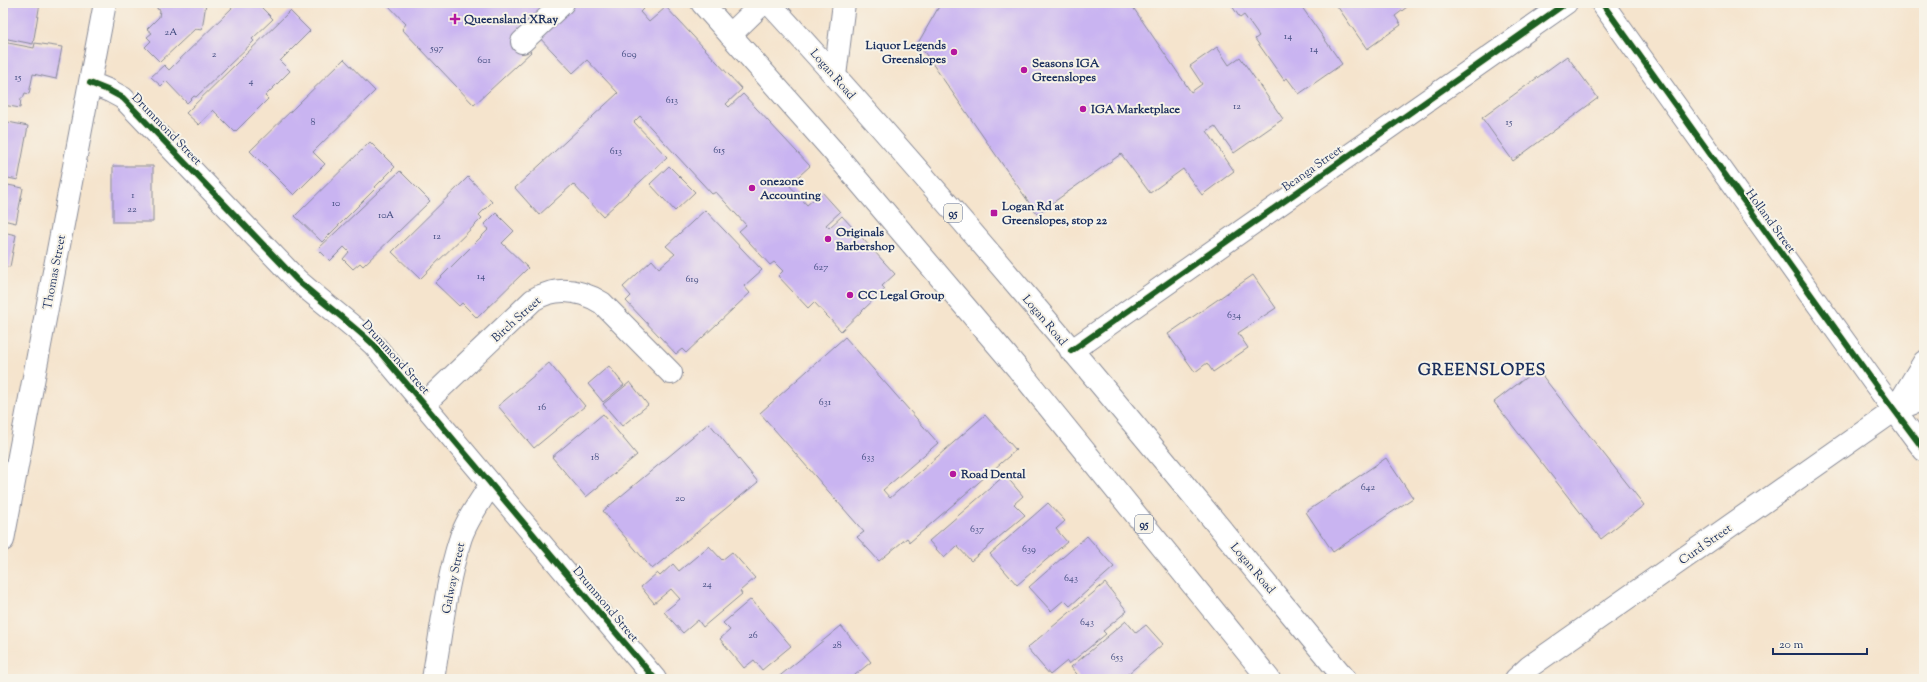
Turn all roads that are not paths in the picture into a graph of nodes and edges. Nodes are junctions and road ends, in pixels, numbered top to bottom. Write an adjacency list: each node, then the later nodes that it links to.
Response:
1 (106, 3): 12 (street, Thomas Street)
2 (563, 3): 10 (street)
3 (703, 3): 9 (street, 95)
4 (763, 3): 9 (street)
5 (769, 3): 11 (street, Logan Road / 95)
6 (844, 3): 11 (street)
7 (1566, 3): 13 (street, Beanga Street)
8 (1602, 3): 18 (street, Holland Street)
9 (730, 35): 24 (street, 95)
10 (522, 42)
11 (834, 76): 13 (street, Logan Road / 95)
12 (90, 83): 17 (street, Drummond Street); 21 (street, Thomas Street)
13 (1071, 351): 25 (street, Logan Road / 95)
14 (1924, 362): 18 (street, Curd Street)
15 (671, 373): 17 (street, Birch Street)
16 (1924, 399): 18 (street, Curd Street)
17 (424, 404): 20 (street, Drummond Street)
18 (1895, 410): 19 (street, Holland Street); 26 (street, Curd Street)
19 (1924, 450)
20 (491, 484): 22 (street, Galway Street); 23 (street, Drummond Street)
21 (3, 540)
22 (433, 679)
23 (655, 679)
24 (1269, 679)
25 (1345, 679)
26 (1516, 679)

